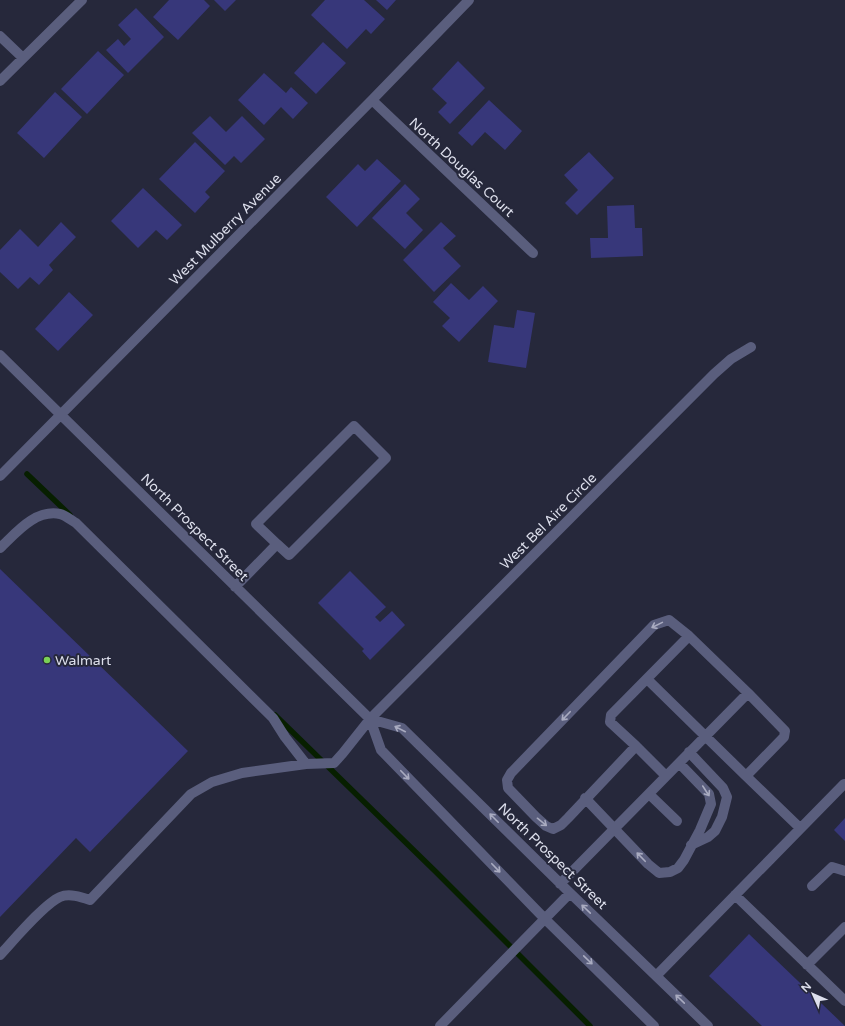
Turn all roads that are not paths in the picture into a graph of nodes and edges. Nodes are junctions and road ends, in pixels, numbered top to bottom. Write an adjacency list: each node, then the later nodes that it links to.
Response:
1 (82, 0): 4 (street)
2 (469, 0): 6 (street, West Mulberry Avenue)
3 (0, 36): 4 (street)
4 (23, 58): 5 (street)
5 (0, 81)
6 (372, 100): 7 (street, North Douglas Court); 10 (street, West Mulberry Avenue)
7 (533, 253)
8 (751, 347): 18 (street, West Bel Aire Circle)
9 (0, 355): 10 (street, North Prospect Street)
10 (60, 414): 11 (street, West Mulberry Avenue); 14 (street, North Prospect Street)
11 (0, 476)
12 (277, 544): 12 (street); 14 (street)
13 (0, 548): 23 (street)
14 (236, 587): 18 (street, North Prospect Street)
15 (689, 636): 16 (street); 17 (street); 28 (street, one-way to 28)
16 (647, 679): 19 (street); 20 (street)
17 (748, 693): 19 (street); 25 (street)
18 (370, 719): 23 (street, West Bel Aire Circle); 34 (street, North Prospect Street, one-way to 18); 38 (street, North Prospect Street, one-way to 38)
19 (706, 736): 21 (street); 25 (street)
20 (636, 746): 24 (street); 28 (street)
21 (689, 752): 22 (street); 32 (street)
22 (679, 763): 24 (street); 32 (street, one-way to 32)
23 (306, 764): 40 (street, West Bel Aire Circle)
24 (666, 776): 27 (street)
25 (746, 776): 31 (street)
26 (844, 784): 31 (street)
27 (649, 794): 29 (street); 30 (street)
28 (585, 798): 30 (street)
29 (676, 821)
30 (615, 828): 32 (street, one-way to 30); 34 (street)
31 (800, 828): 37 (street)
32 (691, 845)
33 (845, 871): 35 (street)
34 (560, 884): 36 (street, North Prospect Street)
35 (812, 886)
36 (570, 893): 38 (street); 42 (street, North Prospect Street, one-way to 36)
37 (735, 895): 41 (street); 42 (street)
38 (545, 919): 44 (street); 45 (street, North Prospect Street, one-way to 45)
39 (845, 927): 41 (street)
40 (0, 955)
41 (807, 965): 43 (street)
42 (656, 976): 46 (street, North Prospect Street, one-way to 42)
43 (845, 1001)
44 (440, 1026)
45 (654, 1026)
46 (708, 1026)

